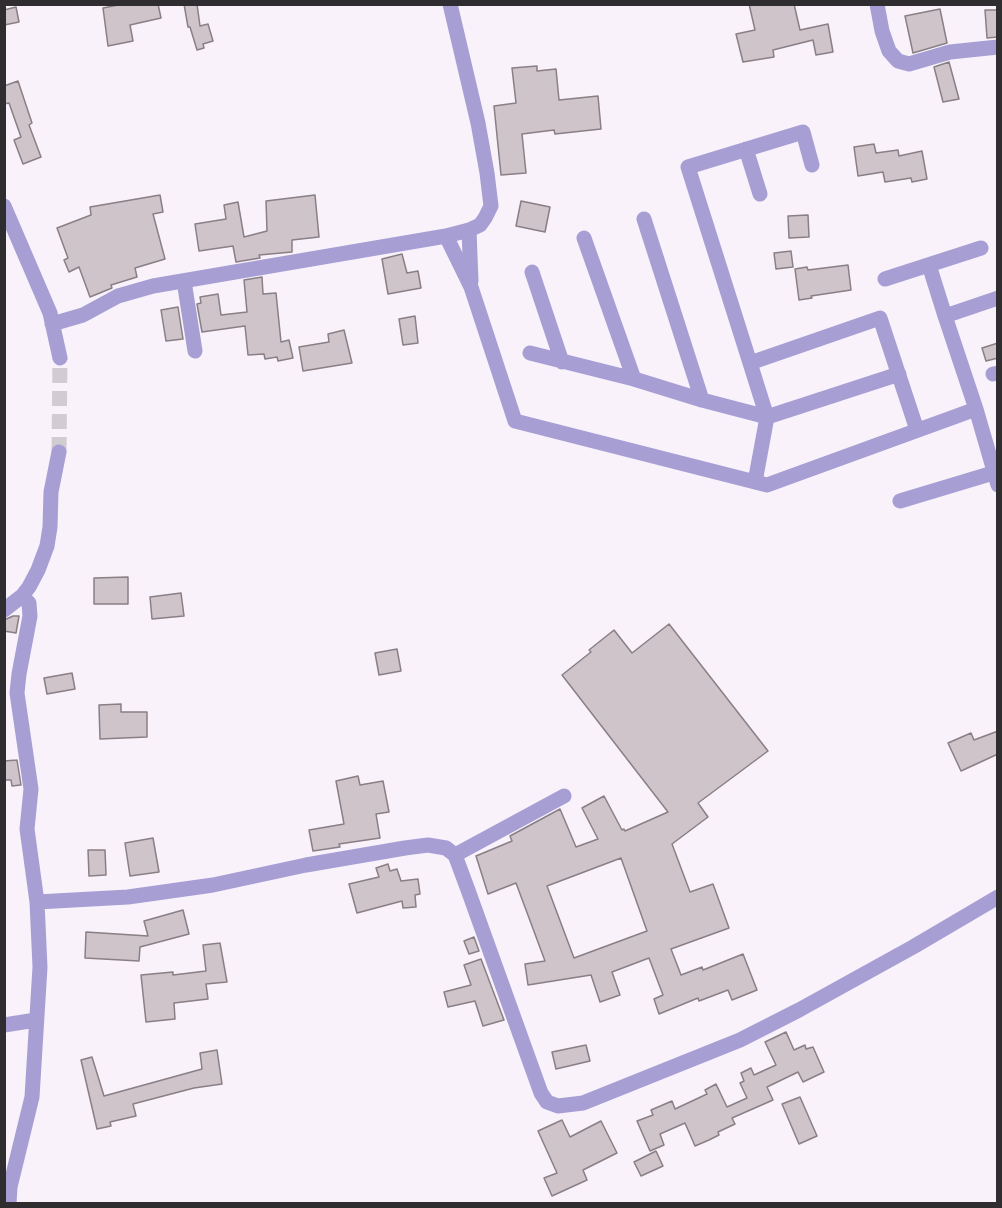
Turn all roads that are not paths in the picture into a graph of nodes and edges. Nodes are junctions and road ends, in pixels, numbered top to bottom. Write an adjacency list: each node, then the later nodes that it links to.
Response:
1 (450, 4): 9 (street)
2 (877, 4): 3 (street)
3 (998, 47)
4 (746, 149): 5 (street); 6 (street); 25 (street)
5 (812, 165)
6 (760, 194)
7 (4, 206): 20 (street)
8 (644, 219): 28 (street)
9 (469, 230): 10 (street); 17 (street)
10 (446, 236): 16 (street); 17 (street)
11 (584, 238): 27 (street)
12 (981, 248): 13 (street)
13 (928, 265): 15 (street); 19 (street)
14 (532, 272): 24 (street)
15 (885, 279)
16 (184, 281): 20 (street); 21 (street)
17 (471, 287): 35 (street)
18 (998, 298): 19 (street)
19 (945, 316): 29 (street)
20 (52, 324): 23 (street)
21 (195, 351)
22 (530, 353): 24 (street)
23 (60, 358)
24 (562, 362): 27 (street)
25 (750, 363): 26 (street); 30 (street)
26 (899, 374): 30 (street); 31 (street)
27 (634, 379): 28 (street)
28 (702, 400): 30 (street)
29 (976, 409): 31 (street); 32 (street)
30 (767, 417): 35 (street)
31 (917, 430): 35 (street)
32 (991, 440): 34 (street)
33 (59, 452): 37 (street)
34 (995, 479): 36 (street)
35 (755, 482)
36 (900, 501)
37 (22, 596): 38 (street); 42 (street)
38 (4, 610)
39 (564, 796): 40 (street)
40 (455, 855): 41 (street); 42 (street)
41 (998, 897)
42 (38, 902): 43 (street)
43 (36, 1020): 44 (street); 45 (street)
44 (4, 1024)
45 (9, 1203)

